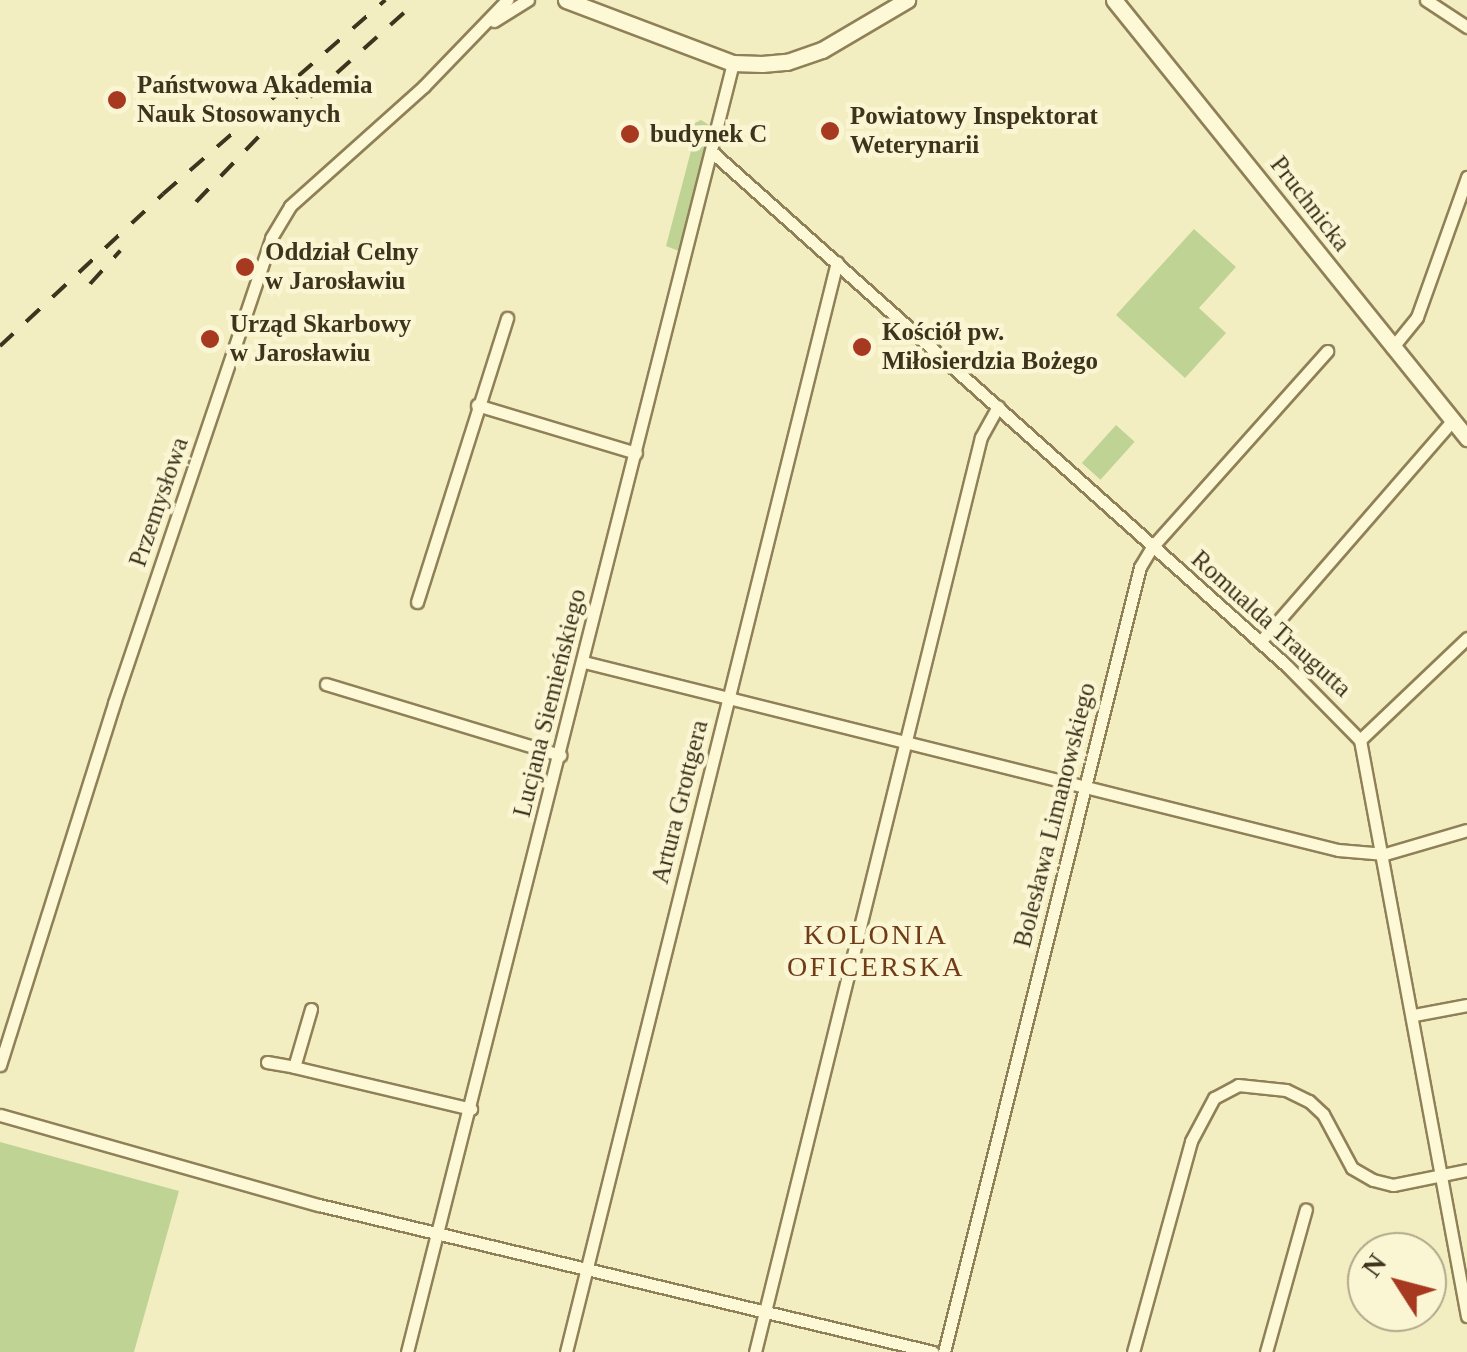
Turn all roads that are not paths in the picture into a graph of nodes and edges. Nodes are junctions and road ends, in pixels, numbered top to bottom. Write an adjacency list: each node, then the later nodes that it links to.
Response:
1 (507, 0): 8 (street)
2 (528, 0): 8 (street)
3 (566, 0): 9 (main road)
4 (906, 0): 9 (main road)
5 (1114, 0): 14 (main road, Pruchnicka)
6 (1426, 0): 7 (street)
7 (1467, 27)
8 (482, 29): 38 (street, Przemysłowa)
9 (733, 64): 10 (street, Lucjana Siemieńskiego)
10 (712, 152): 12 (street, Romualda Traugutta); 20 (street, Lucjana Siemieńskiego)
11 (1467, 177): 14 (street)
12 (837, 262): 17 (street, Romualda Traugutta); 27 (street, Artura Grottgera)
13 (507, 318): 16 (street)
14 (1392, 348): 18 (main road, Pruchnicka)
15 (1327, 351): 21 (street, Bolesława Limanowskiego)
16 (477, 405): 20 (street); 22 (street)
17 (998, 406): 21 (street, Romualda Traugutta); 29 (street)
18 (1452, 421): 19 (main road, Pruchnicka); 24 (street)
19 (1467, 438)
20 (636, 453): 25 (street, Lucjana Siemieńskiego)
21 (1152, 546): 24 (street, Romualda Traugutta); 31 (street, Bolesława Limanowskiego)
22 (416, 602)
23 (1467, 638): 28 (street)
24 (1260, 642): 28 (street, Romualda Traugutta)
25 (584, 662): 27 (street); 30 (street, Lucjana Siemieńskiego)
26 (326, 684): 30 (street)
27 (730, 698): 29 (street); 46 (street, Artura Grottgera)
28 (1360, 740): 33 (street)
29 (906, 741): 31 (street); 47 (street)
30 (560, 755): 40 (street, Lucjana Siemieńskiego)
31 (1086, 786): 33 (street); 53 (street, Bolesława Limanowskiego)
32 (1467, 830): 33 (street)
33 (1385, 854): 36 (street)
34 (1467, 1005): 36 (street)
35 (311, 1009): 39 (street)
36 (1414, 1014): 43 (street)
37 (267, 1062): 39 (street)
38 (0, 1065)
39 (294, 1068): 40 (street)
40 (471, 1109): 45 (street, Lucjana Siemieńskiego)
41 (0, 1115): 45 (street)
42 (1467, 1170): 43 (street)
43 (1444, 1176): 48 (street); 54 (street)
44 (1306, 1209): 55 (street)
45 (436, 1232): 46 (street); 49 (street, Lucjana Siemieńskiego)
46 (586, 1269): 47 (street); 50 (street, Artura Grottgera)
47 (764, 1314): 51 (street); 52 (street)
48 (1467, 1316)
49 (406, 1352)
50 (566, 1352)
51 (755, 1352)
52 (933, 1352)
53 (944, 1352)
54 (1133, 1352)
55 (1266, 1352)

